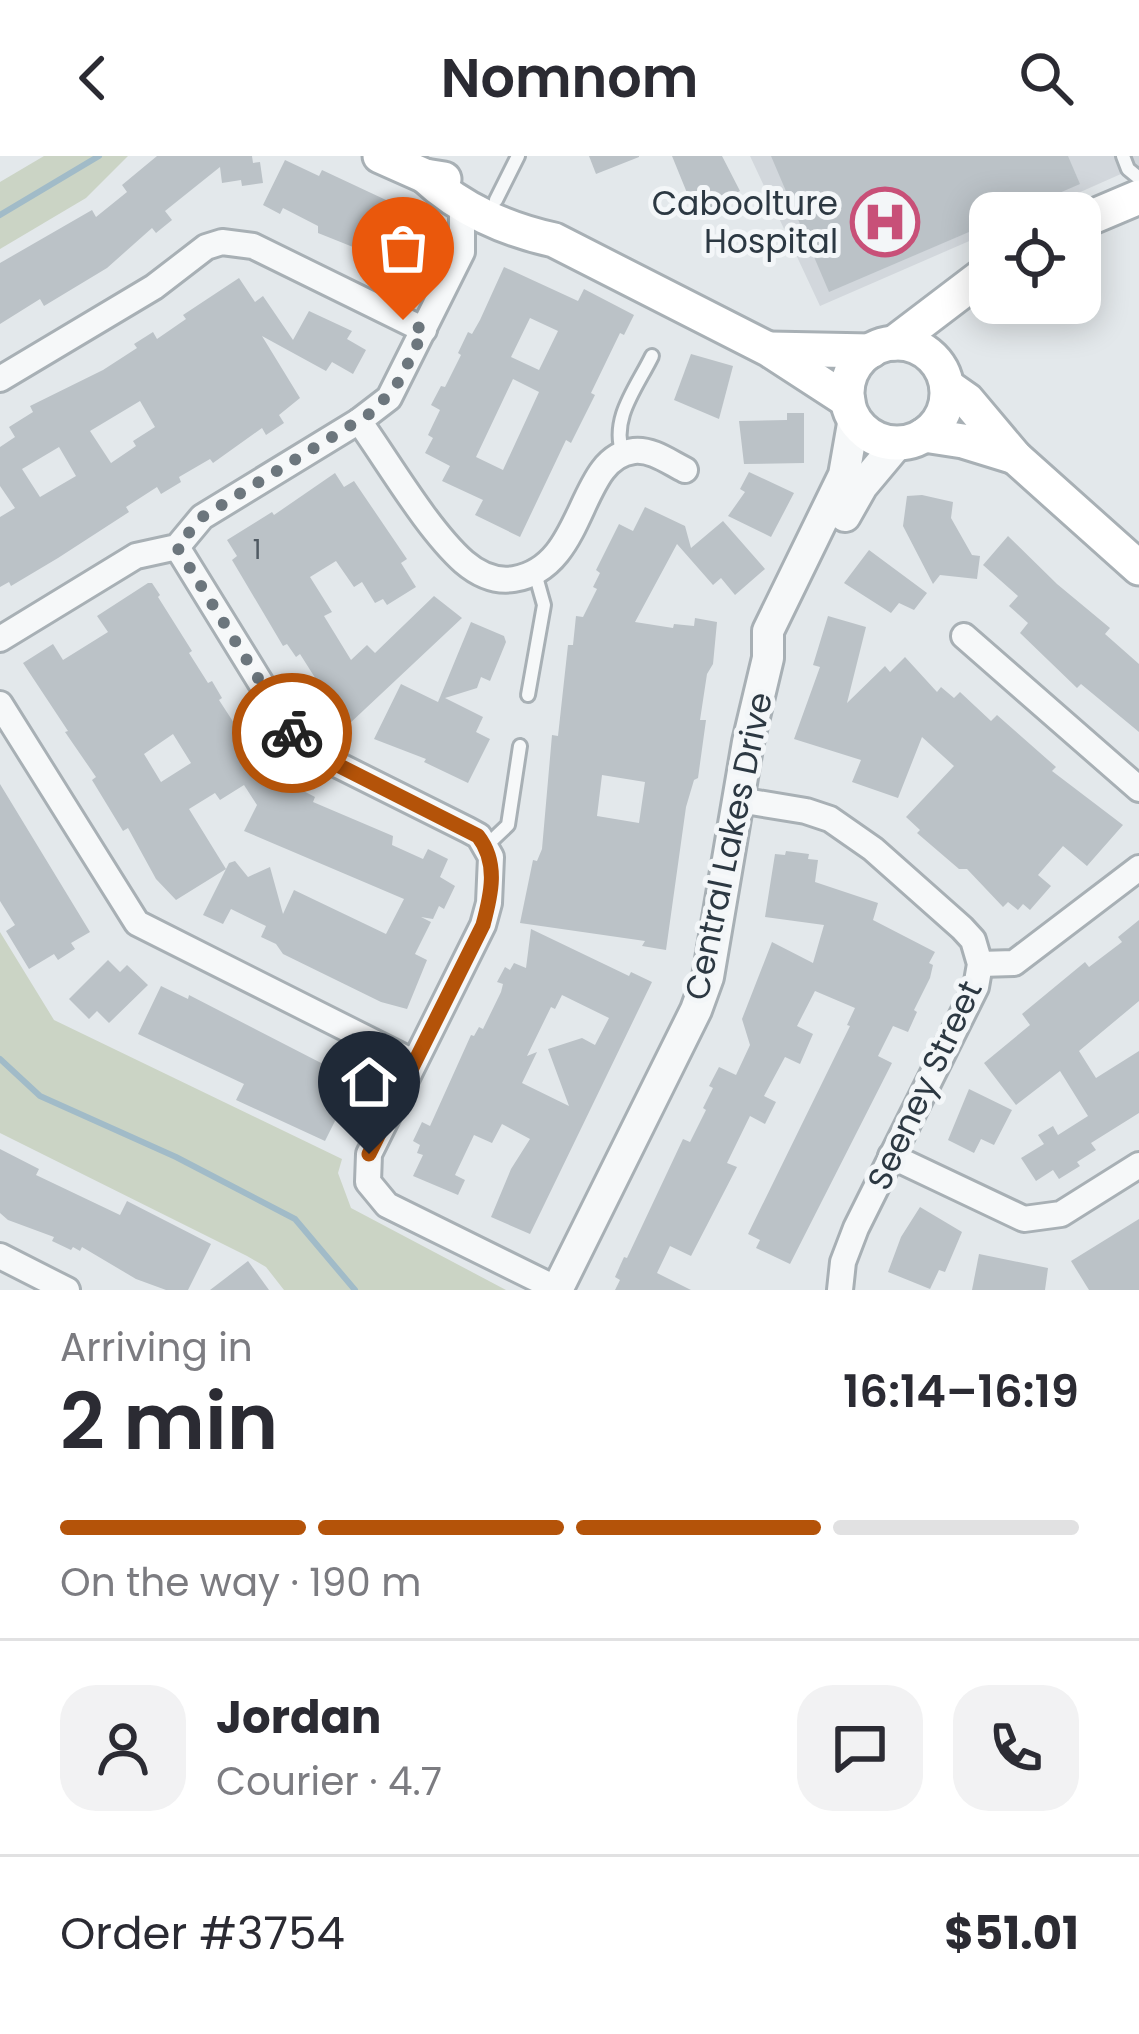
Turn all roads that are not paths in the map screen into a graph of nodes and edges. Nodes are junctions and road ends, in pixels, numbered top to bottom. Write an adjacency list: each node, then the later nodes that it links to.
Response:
1 (380, 156): 4 (main road)
2 (518, 156): 8 (lane)
3 (1124, 156): 5 (lane)
4 (424, 176): 7 (main road); 8 (main road)
5 (1139, 178)
6 (1139, 196): 9 (main road)
7 (462, 205): 8 (main road); 10 (street)
8 (500, 212): 10 (street); 15 (main road)
9 (1101, 213)
10 (462, 252): 13 (street)
11 (969, 287): 14 (main road)
12 (969, 297): 17 (main road)
13 (424, 330): 18 (street); 20 (street)
14 (882, 347): 15 (main road); 17 (main road); 19 (main road)
15 (768, 349): 19 (main road)
16 (652, 356): 22 (lane)
17 (944, 378): 21 (main road); 23 (main road)
18 (0, 379)
19 (851, 410): 21 (main road); 30 (street, Central Lakes Drive)
20 (359, 421): 25 (street); 27 (street)
21 (911, 439): 23 (main road); 30 (street, Central Lakes Drive)
22 (623, 454): 24 (street); 27 (street)
23 (1016, 457): 26 (main road)
24 (685, 470)
25 (177, 547): 29 (street); 36 (street)
26 (1139, 568)
27 (535, 573): 31 (lane)
28 (964, 636): 34 (street)
29 (0, 639)
30 (768, 658): 35 (street, Central Lakes Drive)
31 (528, 695)
32 (0, 704): 39 (street)
33 (520, 746): 36 (lane)
34 (1139, 788)
35 (740, 800): 38 (street, Seeney Street); 44 (street, Central Lakes Drive)
36 (486, 846): 39 (street)
37 (1139, 868): 38 (street)
38 (980, 964): 40 (street, Seeney Street)
39 (413, 1062): 44 (street)
40 (891, 1156): 41 (street); 45 (street, Seeney Street)
41 (1139, 1165)
42 (0, 1256): 43 (street)
43 (67, 1290)
44 (557, 1290)
45 (840, 1290)

